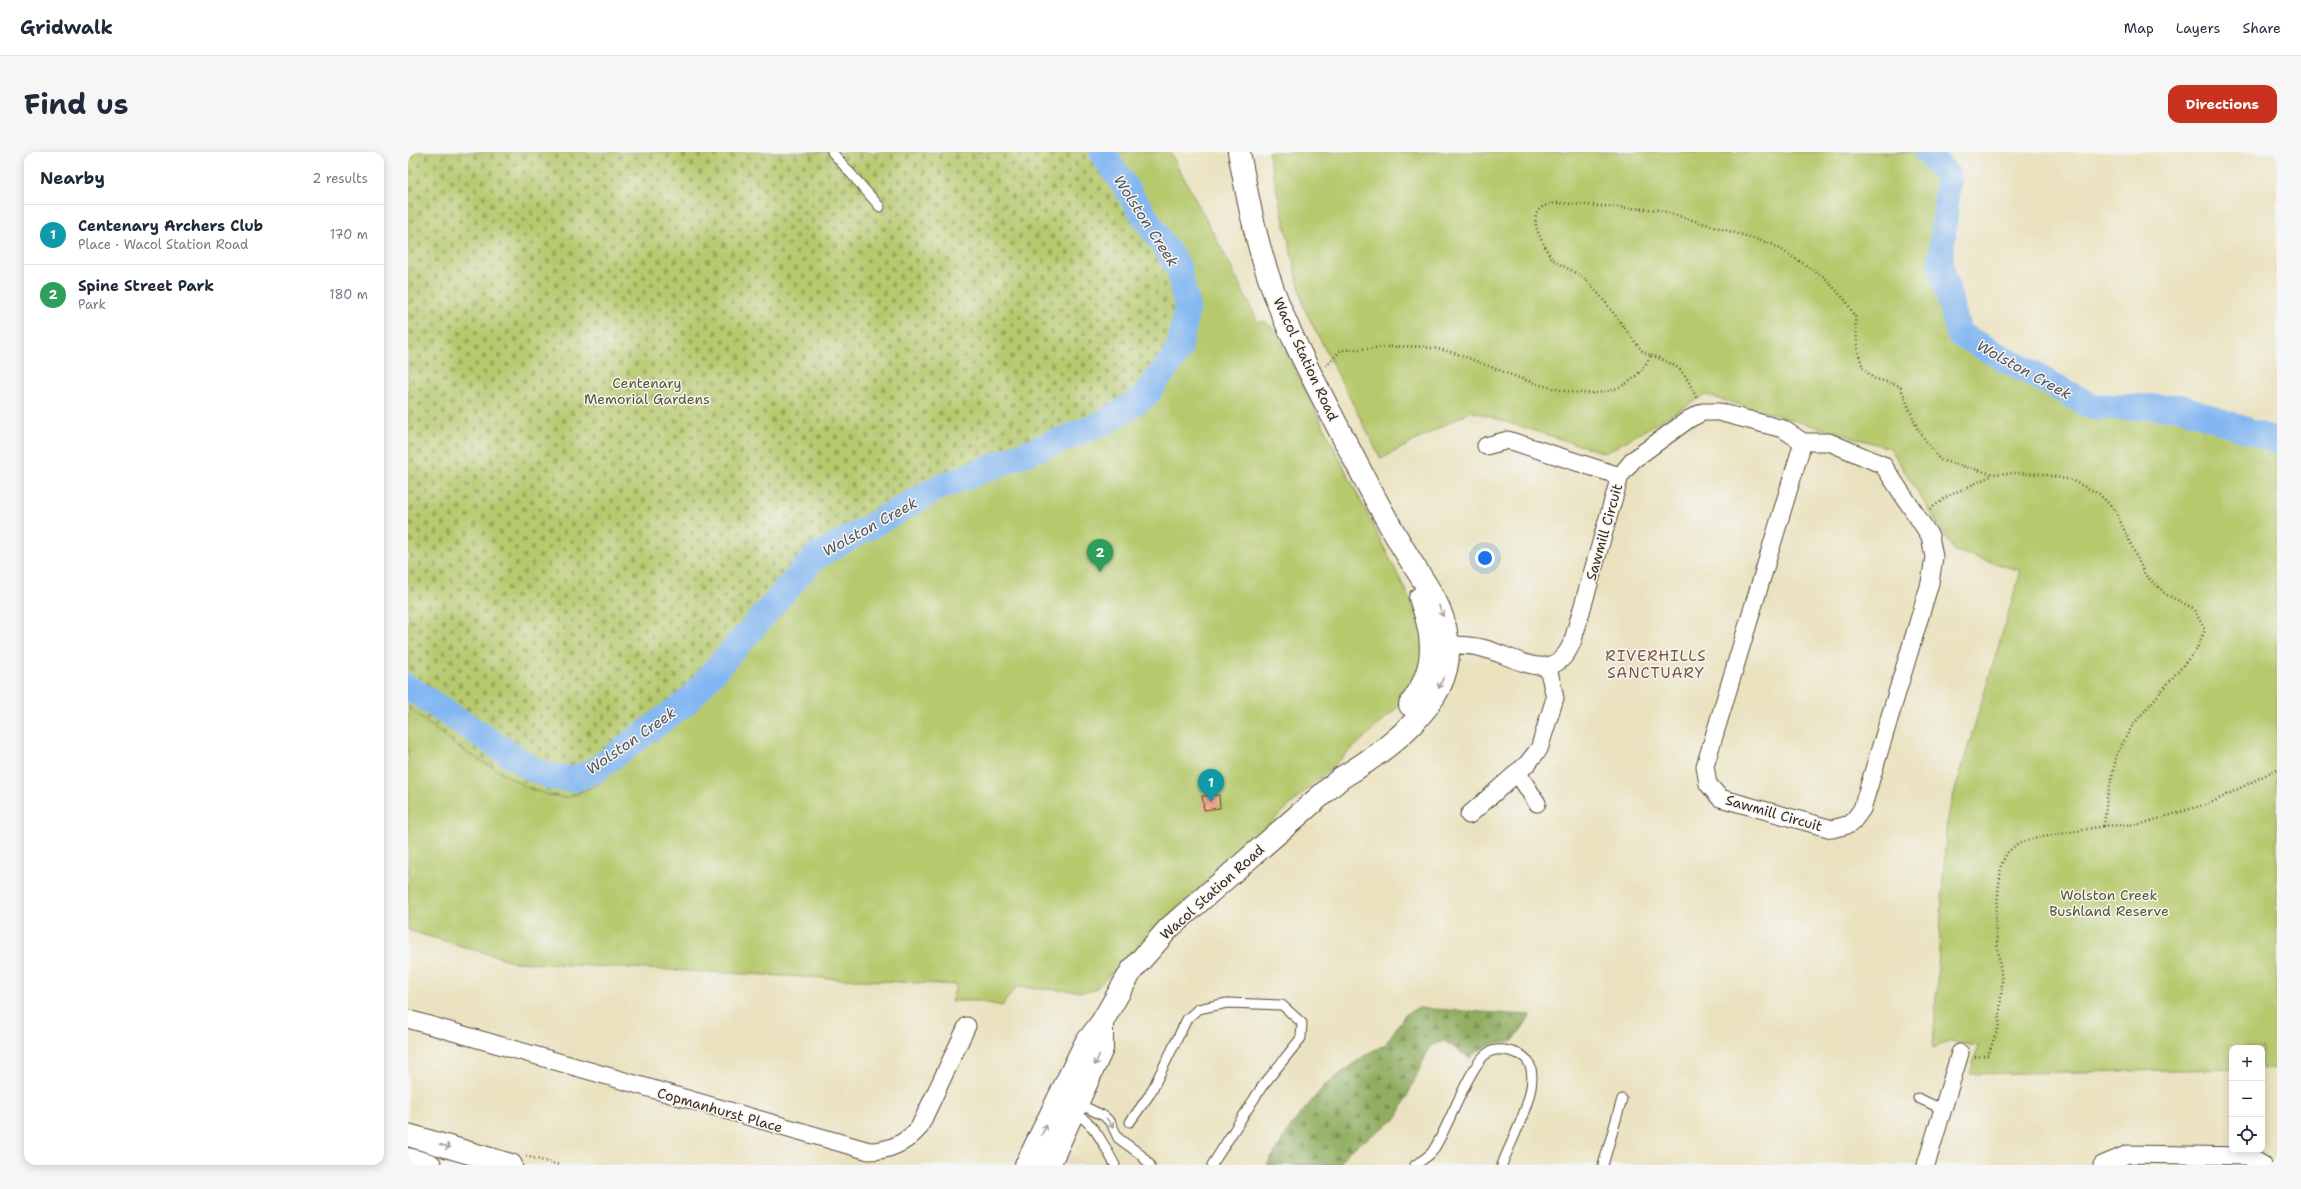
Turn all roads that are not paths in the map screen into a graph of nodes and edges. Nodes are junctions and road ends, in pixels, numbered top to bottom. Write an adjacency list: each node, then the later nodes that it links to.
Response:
1 (832, 152): 3 (lane)
2 (1239, 152): 7 (main road, Wacol Station Road)
3 (880, 207)
4 (1803, 442): 4 (street, Sawmill Circuit); 6 (street, Sawmill Circuit)
5 (1486, 446): 6 (street)
6 (1620, 476): 8 (street, Sawmill Circuit)
7 (1440, 645): 8 (street); 17 (main road, Wacol Station Road)
8 (1548, 667): 9 (street)
9 (1517, 772): 10 (street); 11 (street)
10 (1537, 803)
11 (1469, 815)
12 (408, 1019): 13 (street, Copmanhurst Place)
13 (967, 1026)
14 (1958, 1059): 18 (street)
15 (1918, 1098): 18 (lane)
16 (1622, 1099): 31 (lane)
17 (1067, 1105): 24 (main road, Wacol Station Road, one-way to 17); 25 (main road, Wacol Station Road); 26 (lane); 27 (lane, one-way to 27)
18 (1944, 1110): 32 (street)
19 (1130, 1122): 28 (lane)
20 (408, 1135): 23 (main road, one-way to 23)
21 (408, 1159): 22 (main road)
22 (430, 1165)
23 (511, 1165)
24 (1026, 1165)
25 (1049, 1165)
26 (1115, 1165)
27 (1150, 1165)
28 (1212, 1165)
29 (1415, 1165): 30 (lane)
30 (1502, 1165)
31 (1603, 1165)
32 (1926, 1165)
33 (2102, 1165): 34 (street)
34 (2263, 1165)

